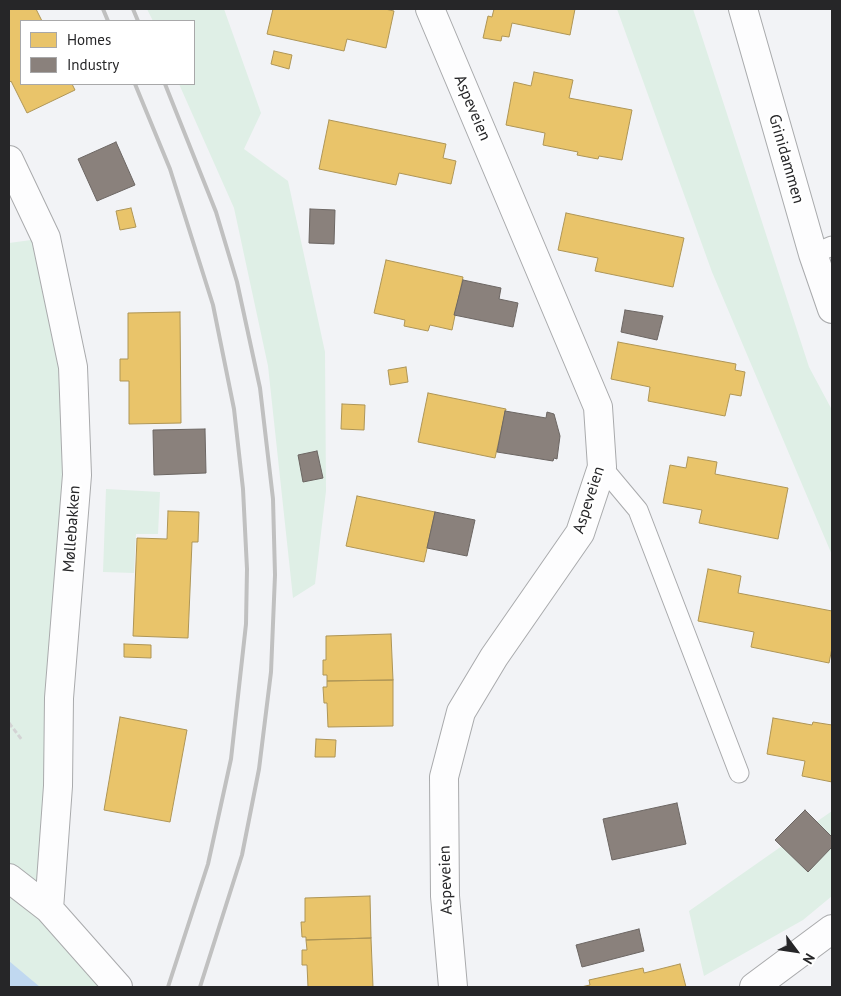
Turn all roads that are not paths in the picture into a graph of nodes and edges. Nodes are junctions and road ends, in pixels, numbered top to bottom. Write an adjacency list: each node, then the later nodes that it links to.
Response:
1 (430, 9): 6 (street, Aspeveien)
2 (742, 9): 4 (street, Grinidammen)
3 (9, 160): 9 (street, Møllebakken)
4 (822, 250): 5 (street, Grinidammen)
5 (832, 309)
6 (602, 467): 7 (lane); 12 (street, Aspeveien)
7 (739, 773)
8 (9, 878): 9 (street)
9 (48, 909): 11 (street)
10 (832, 929): 13 (street)
11 (118, 987)
12 (453, 987)
13 (754, 987)

